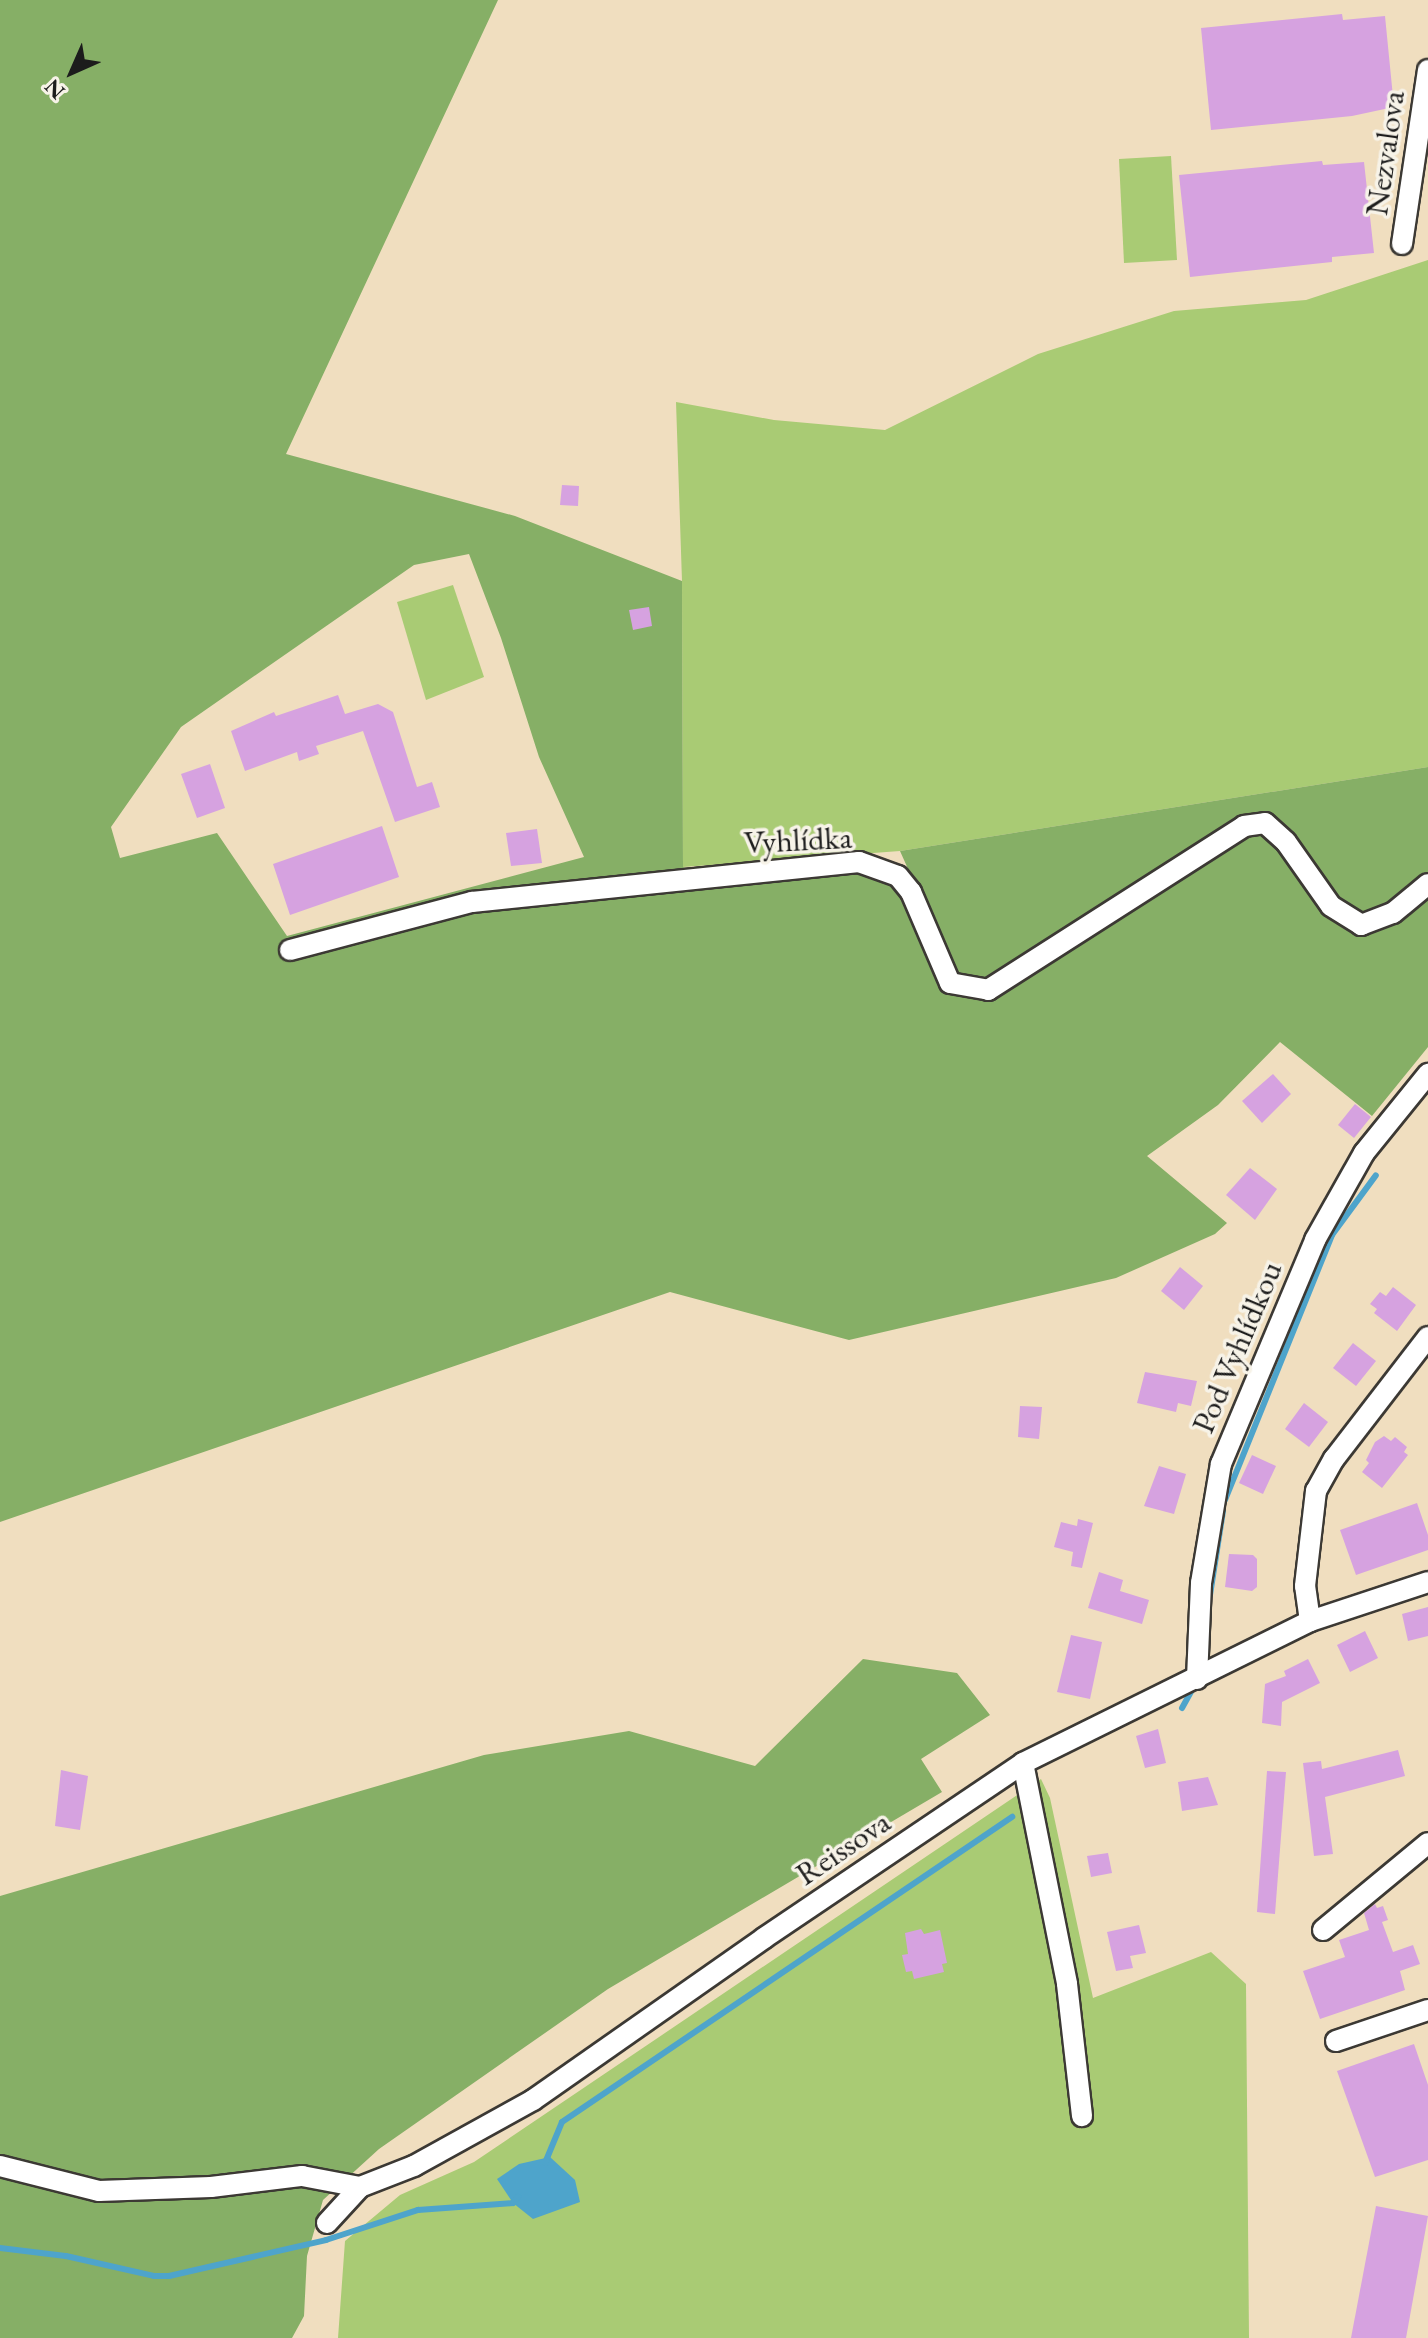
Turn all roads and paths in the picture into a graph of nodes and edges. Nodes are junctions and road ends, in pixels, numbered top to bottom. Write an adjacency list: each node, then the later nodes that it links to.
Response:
1 (1428, 70): 2 (street, Nezvalova)
2 (1402, 244)
3 (1428, 884): 4 (street, Vyhlídka)
4 (290, 950)
5 (1428, 1074): 9 (street, Pod Vyhlídkou)
6 (1428, 1337): 8 (street)
7 (1428, 1582): 8 (street, Reissova)
8 (1310, 1621): 9 (street, Reissova)
9 (1197, 1679): 10 (street, Reissova)
10 (1023, 1763): 15 (street); 17 (street, Reissova)
11 (1428, 1843): 12 (street)
12 (1323, 1930)
13 (1428, 2010): 14 (street)
14 (1336, 2041)
15 (1082, 2116)
16 (0, 2166): 17 (street)
17 (360, 2187): 18 (street, Reissova)
18 (327, 2223)

